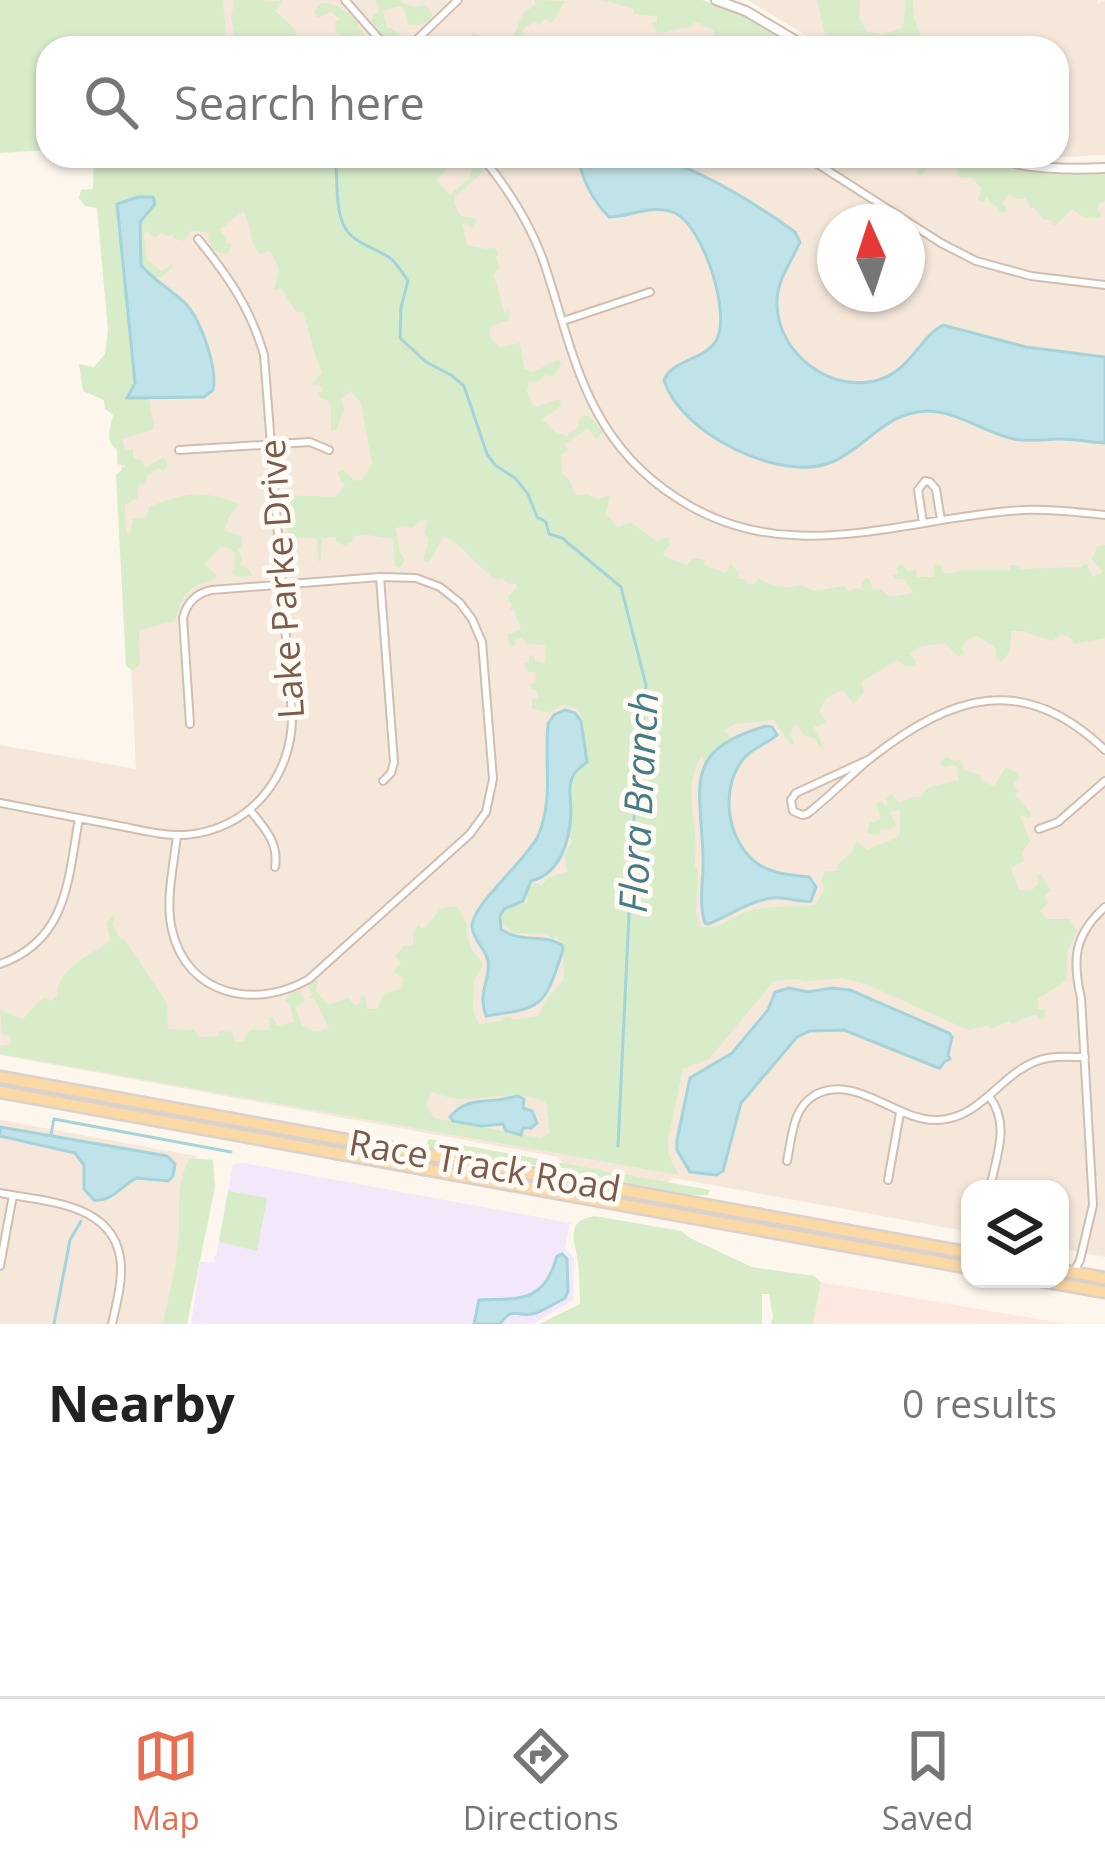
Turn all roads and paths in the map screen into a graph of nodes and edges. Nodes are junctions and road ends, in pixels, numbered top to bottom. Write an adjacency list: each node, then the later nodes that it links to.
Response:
1 (345, 0): 4 (street)
2 (458, 0): 5 (street)
3 (716, 0): 6 (street)
4 (376, 36)
5 (420, 36)
6 (788, 36)
7 (490, 168): 16 (street)
8 (824, 168): 11 (street)
9 (1069, 168): 10 (street)
10 (1105, 168)
11 (878, 204)
12 (925, 234): 14 (street)
13 (198, 239): 17 (street, Lake Parke Drive)
14 (1105, 285)
15 (650, 292): 16 (street)
16 (563, 321): 22 (street)
17 (272, 444): 18 (street); 19 (street); 24 (street, Lake Parke Drive)
18 (179, 450)
19 (329, 451)
20 (1105, 515): 21 (street)
21 (941, 520): 22 (street); 22 (street)
22 (923, 523)
23 (380, 577): 24 (street); 28 (street); 34 (street)
24 (283, 585): 25 (street); 31 (street, Lake Parke Drive)
25 (190, 724)
26 (1105, 750): 27 (street)
27 (870, 759): 27 (street)
28 (383, 781)
29 (1105, 781): 33 (street)
30 (0, 803): 32 (street)
31 (250, 810): 34 (street); 35 (street)
32 (79, 818): 34 (street); 37 (street)
33 (1039, 830)
34 (177, 835)
35 (275, 867)
36 (1105, 907): 38 (street)
37 (0, 964)
38 (1084, 1057): 41 (street); 53 (street)
39 (0, 1077): 43 (main road, Race Track Road)
40 (0, 1092): 44 (main road, Race Track Road)
41 (989, 1096): 42 (street); 51 (street)
42 (900, 1113): 48 (street); 50 (street)
43 (281, 1128): 44 (main road); 45 (main road, Race Track Road)
44 (263, 1140): 47 (main road, Race Track Road)
45 (381, 1147): 46 (main road, Race Track Road); 47 (main road)
46 (427, 1155): 49 (main road); 56 (main road, Race Track Road)
47 (378, 1160): 49 (main road, Race Track Road)
48 (787, 1161)
49 (424, 1169): 58 (main road, Race Track Road)
50 (888, 1180)
51 (992, 1180)
52 (1105, 1188): 53 (street)
53 (1093, 1189): 62 (street)
54 (0, 1193): 55 (street)
55 (13, 1195): 59 (street); 66 (street)
56 (888, 1238): 57 (main road, Race Track Road); 58 (main road)
57 (961, 1251)
58 (886, 1252): 60 (main road, Race Track Road)
59 (0, 1266)
60 (961, 1266)
61 (1069, 1271): 62 (main road)
62 (1074, 1272): 63 (main road)
63 (1105, 1278)
64 (1069, 1286): 65 (main road)
65 (1105, 1292)
66 (112, 1324)

